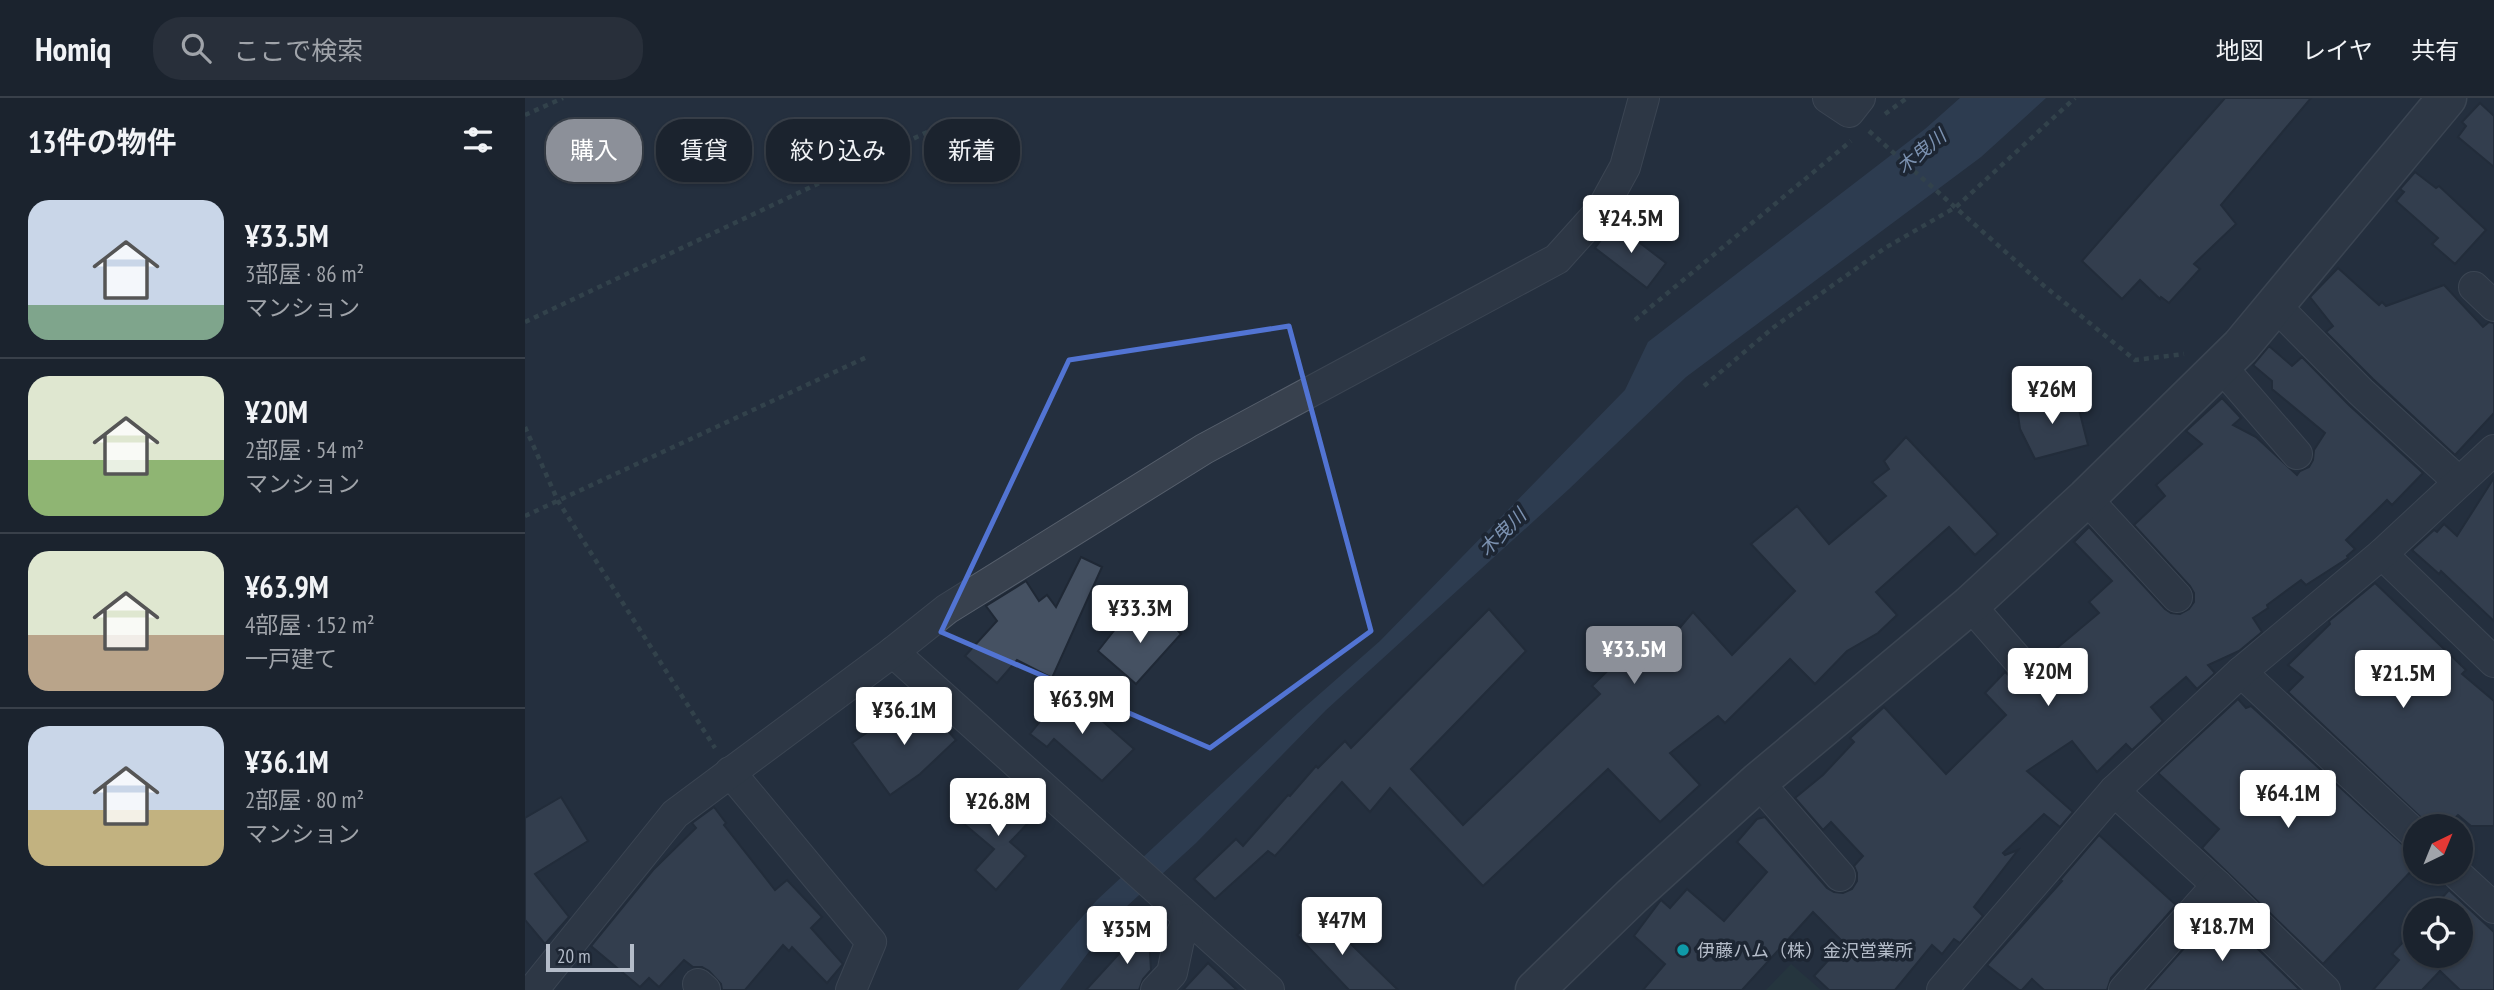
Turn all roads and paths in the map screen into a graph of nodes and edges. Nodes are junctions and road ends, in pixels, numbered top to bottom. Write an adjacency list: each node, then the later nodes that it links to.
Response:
1 (562, 98): 7 (path)
2 (1644, 98): 28 (street)
3 (1828, 98): 4 (street)
4 (1860, 98)
5 (2075, 98): 11 (path)
6 (2447, 98): 12 (street)
7 (525, 115)
8 (957, 118): 14 (path)
9 (1868, 130): 11 (path)
10 (1855, 138): 13 (path)
11 (1955, 206): 16 (path); 17 (path)
12 (2275, 305): 16 (street); 21 (street)
13 (1635, 320)
14 (525, 322)
15 (869, 356): 23 (path)
16 (2204, 359): 20 (street); 22 (street)
17 (1704, 386)
18 (525, 426): 23 (path)
19 (2494, 450): 21 (street)
20 (2297, 454)
21 (2459, 482): 25 (street)
22 (2085, 498): 26 (street); 27 (street)
23 (558, 501): 24 (path); 32 (path)
24 (525, 516)
25 (2382, 554): 29 (street); 31 (street)
26 (2177, 597)
27 (1970, 605): 30 (street); 33 (street)
28 (893, 652): 32 (street); 40 (street)
29 (2494, 662)
30 (2024, 667)
31 (2241, 672): 34 (street); 35 (street)
32 (730, 772): 41 (street); 42 (street)
33 (1758, 782): 36 (street); 45 (street)
34 (2114, 791): 38 (street); 46 (street)
35 (2403, 823)
36 (1840, 876)
37 (2468, 884): 39 (street)
38 (2217, 885): 47 (street); 48 (street)
39 (2494, 908)
40 (1188, 919): 43 (street); 44 (street)
41 (533, 979)
42 (852, 990)
43 (1156, 990)
44 (1269, 990)
45 (1535, 990)
46 (1942, 990)
47 (2124, 990)
48 (2325, 990)

